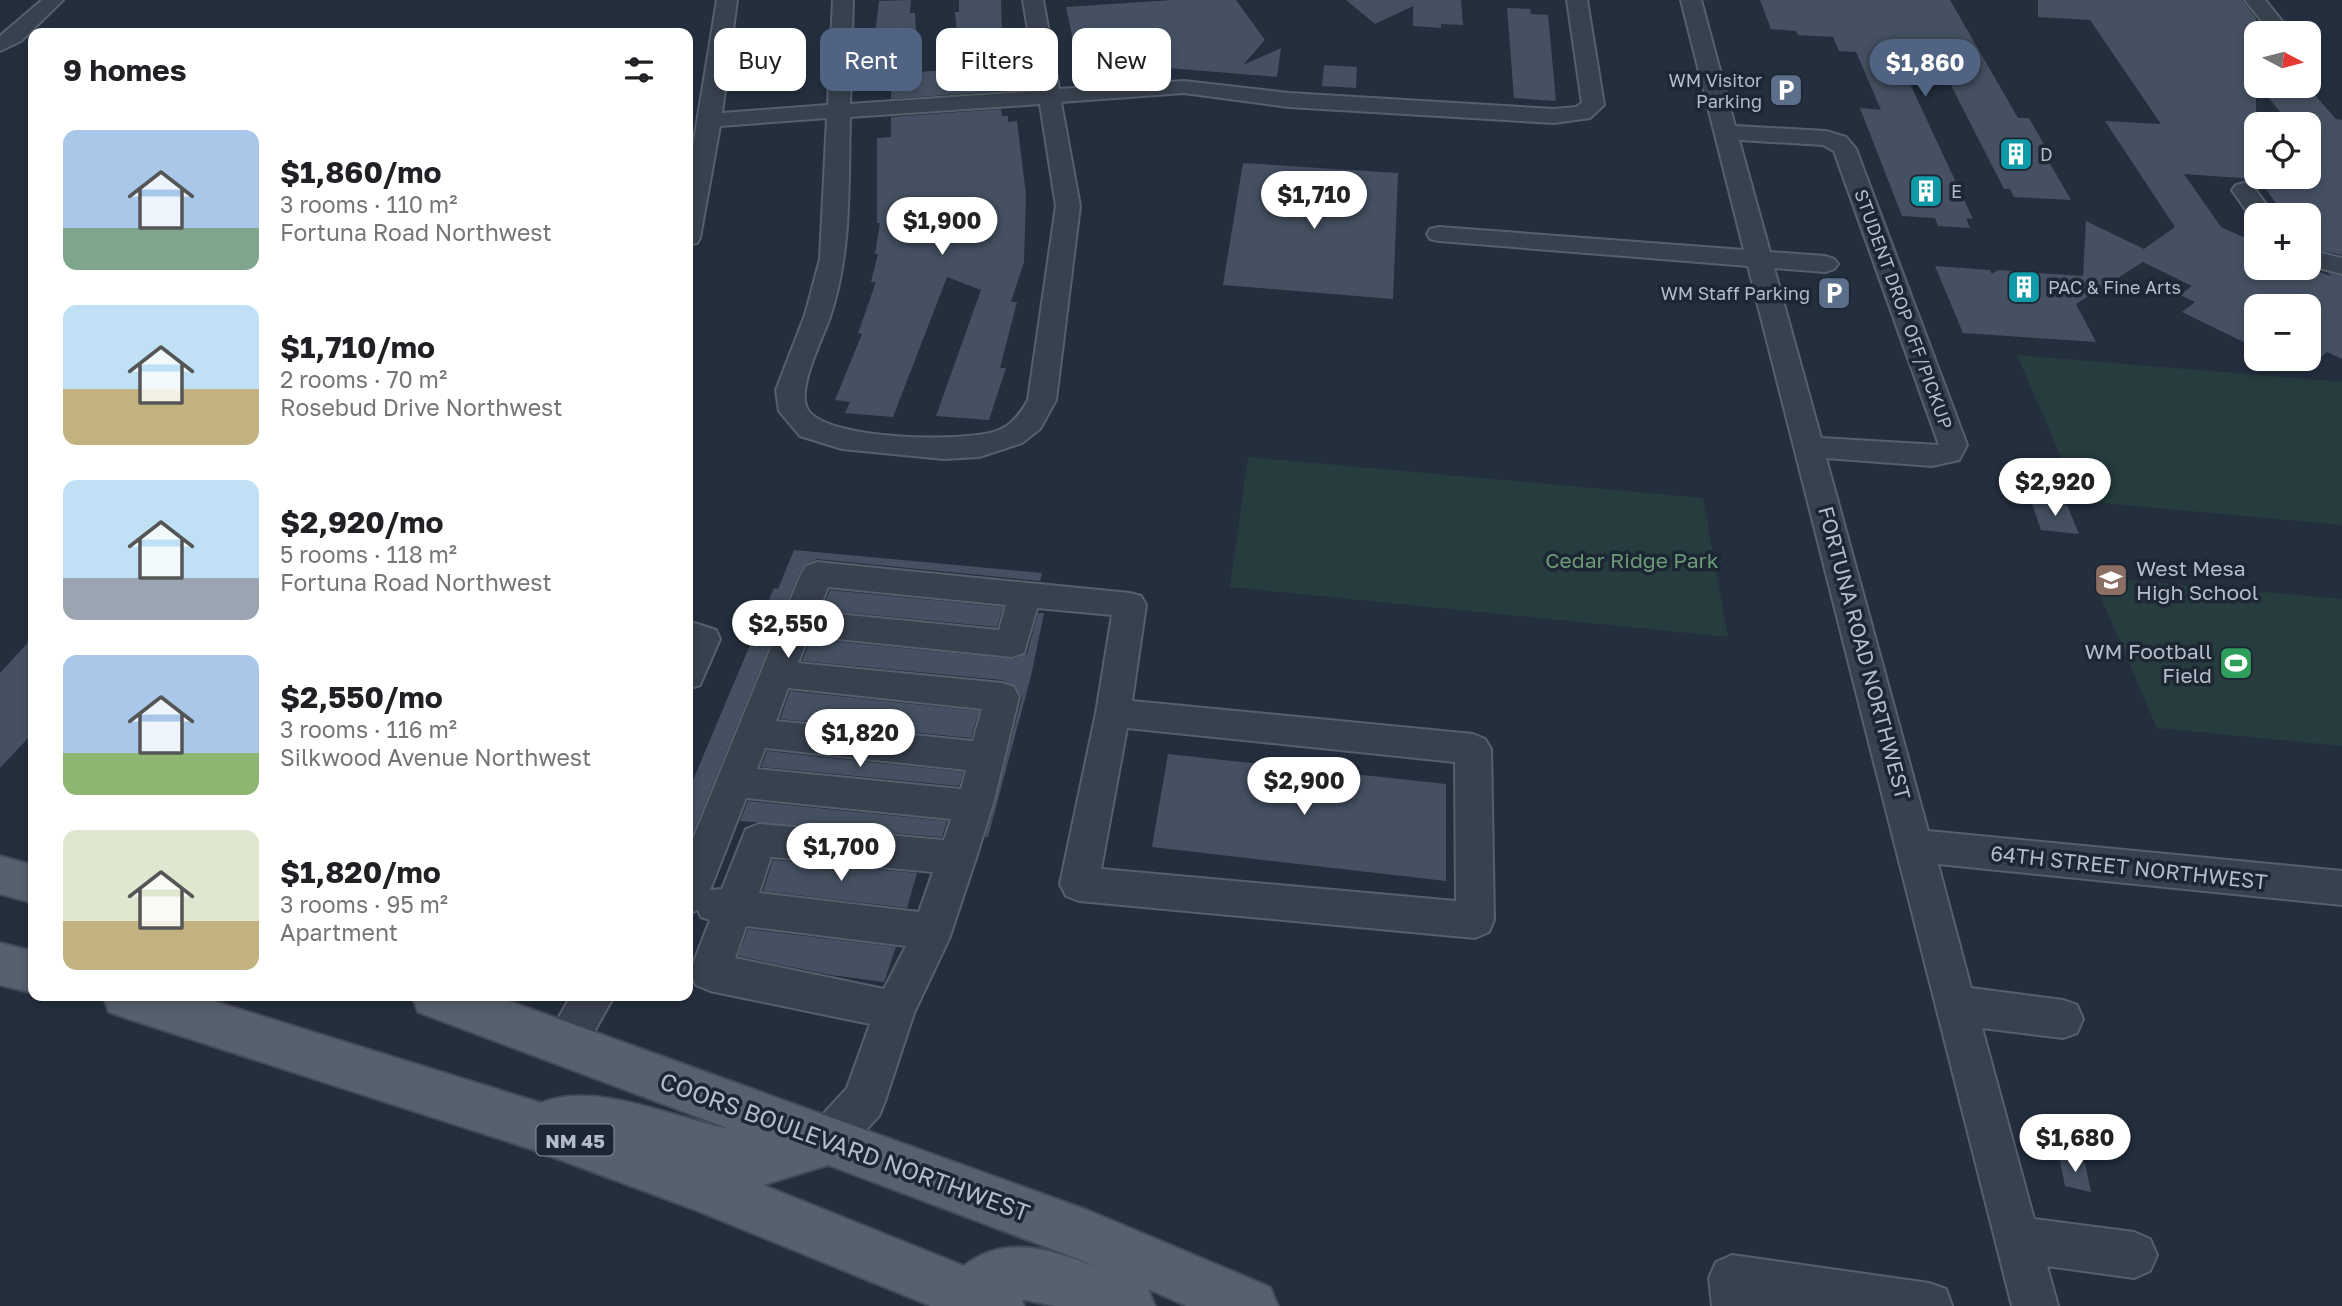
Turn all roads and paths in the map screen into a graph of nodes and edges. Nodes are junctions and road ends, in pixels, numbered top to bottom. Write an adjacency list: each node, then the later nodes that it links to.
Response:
1 (53, 0): 9 (street)
2 (727, 0): 12 (street)
3 (843, 0): 11 (street)
4 (1033, 0): 10 (street)
5 (1577, 0): 10 (street)
6 (1691, 0): 13 (street, FORTUNA ROAD NORTHWEST)
7 (2255, 0): 8 (street)
8 (2272, 21)
9 (0, 45)
10 (1049, 97): 11 (street); 11 (street)
11 (840, 113): 12 (street)
12 (704, 128): 14 (street)
13 (1726, 132): 18 (street, FORTUNA ROAD NORTHWEST); 22 (street, STUDENT DROP OFF/PICKUP)
14 (694, 175)
15 (2244, 190): 16 (street)
16 (2253, 203)
17 (1439, 234): 18 (street)
18 (1760, 260): 20 (street); 22 (street, FORTUNA ROAD NORTHWEST)
19 (2321, 260): 21 (street)
20 (1825, 264)
21 (2342, 266)
22 (1810, 447): 33 (street, FORTUNA ROAD NORTHWEST)
23 (1024, 594): 24 (street); 24 (street); 28 (street)
24 (798, 622): 27 (street)
25 (693, 636): 26 (street)
26 (693, 664)
27 (777, 674): 29 (street); 30 (street)
28 (1113, 713): 28 (street)
29 (753, 733): 30 (street); 31 (street)
30 (986, 757): 32 (street)
31 (734, 782): 32 (street); 37 (street)
32 (973, 806): 34 (street)
33 (1916, 846): 38 (street, 64TH STREET NORTHWEST); 47 (street, FORTUNA ROAD NORTHWEST)
34 (957, 858): 40 (street); 41 (street)
35 (0, 876): 36 (main road)
36 (28, 883)
37 (693, 887)
38 (2342, 888)
39 (693, 901): 40 (street)
40 (734, 908): 41 (street); 48 (street)
41 (932, 931): 48 (street)
42 (0, 964): 43 (main road)
43 (28, 971)
44 (151, 1001): 51 (main road, NM 45)
45 (449, 1001): 50 (main road, COORS BOULEVARD NORTHWEST)
46 (591, 1001): 50 (street)
47 (1958, 1006): 49 (street); 53 (street, FORTUNA ROAD NORTHWEST)
48 (895, 1010): 52 (street)
49 (2063, 1019)
50 (565, 1043): 52 (main road, COORS BOULEVARD NORTHWEST)
51 (534, 1125): 52 (main road); 55 (main road, NM 45)
52 (828, 1140): 57 (main road, COORS BOULEVARD NORTHWEST)
53 (2018, 1239): 54 (street); 60 (street, FORTUNA ROAD NORTHWEST)
54 (2134, 1255)
55 (979, 1302): 56 (main road)
56 (1128, 1306)
57 (1249, 1306)
58 (1735, 1306): 59 (street)
59 (1929, 1306)
60 (2035, 1306)

